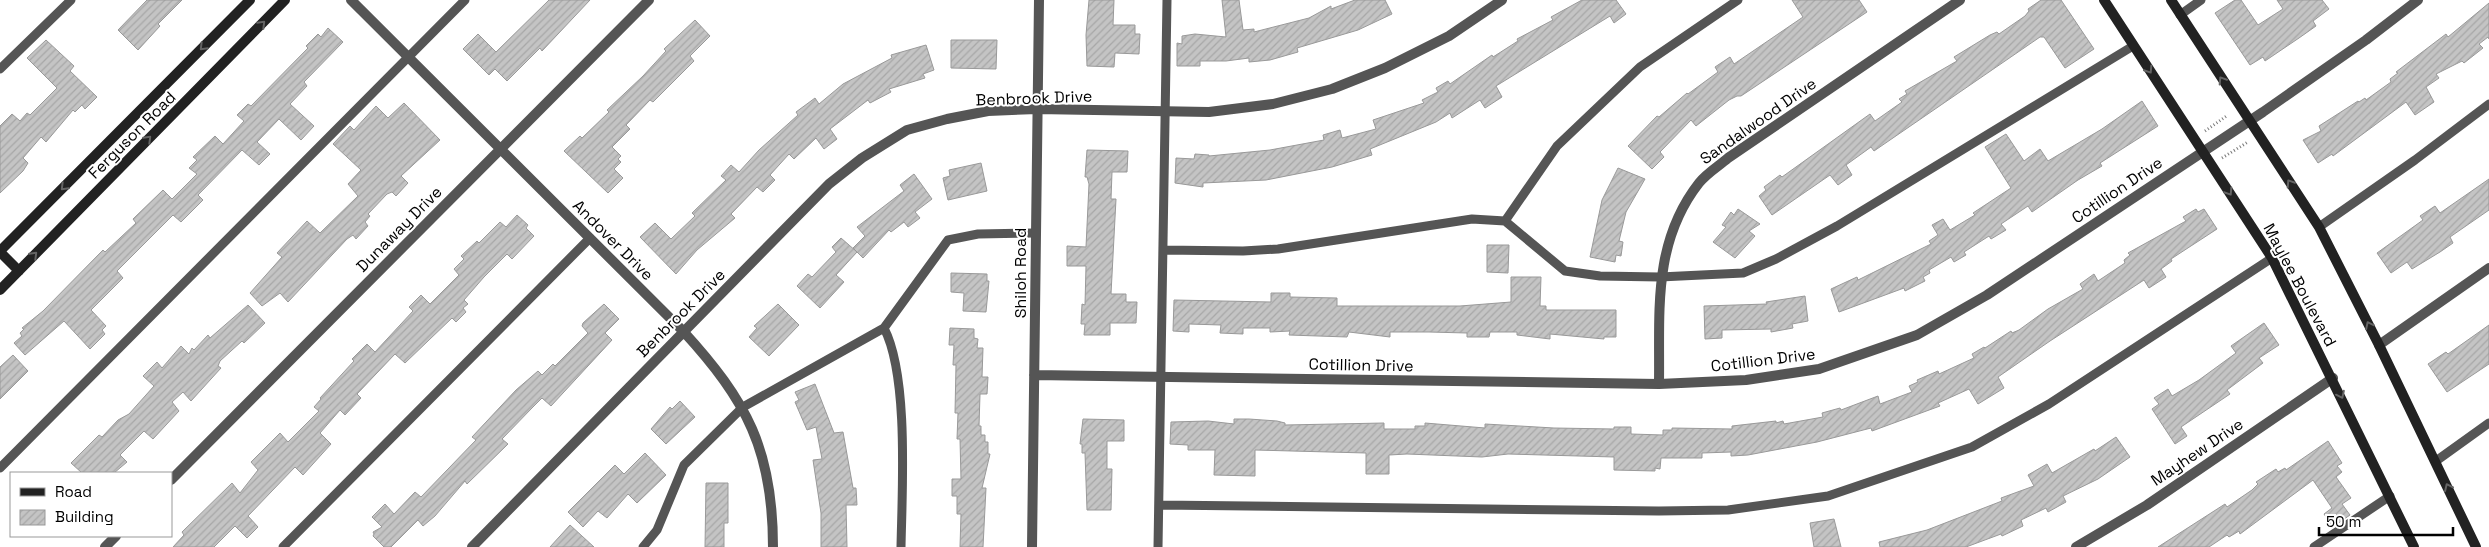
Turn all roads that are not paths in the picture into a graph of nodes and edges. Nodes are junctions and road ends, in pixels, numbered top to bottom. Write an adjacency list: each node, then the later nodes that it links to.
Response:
1 (71, 0): 19 (lane)
2 (250, 0): 31 (main road, Ferguson Road, one-way to 31)
3 (285, 0): 34 (main road, Ferguson Road, one-way to 3)
4 (351, 0): 18 (street, Andover Drive)
5 (465, 0): 18 (lane)
6 (649, 0): 24 (street, Dunaway Drive)
7 (1038, 0): 21 (street, Shiloh Road)
8 (1167, 0): 22 (lane)
9 (1502, 0): 22 (street, Benbrook Drive)
10 (1738, 0): 26 (lane)
11 (1960, 0): 35 (street, Sandalwood Drive)
12 (2104, 0): 17 (main road, Maylee Boulevard)
13 (2171, 0): 16 (main road)
14 (2201, 0): 16 (lane)
15 (2418, 0): 23 (street, Cotillion Drive)
16 (2180, 15): 23 (main road, one-way to 16)
17 (2133, 46): 25 (main road, Maylee Boulevard, one-way to 25); 35 (lane)
18 (408, 56): 24 (street, Andover Drive); 47 (lane)
19 (0, 69)
20 (2489, 104): 27 (lane)
21 (1037, 110): 22 (street, Benbrook Drive); 28 (street, Shiloh Road); 38 (street, Benbrook Drive)
22 (1165, 112): 30 (lane)
23 (2249, 121): 25 (street, Cotillion Drive); 27 (main road, one-way to 23)
24 (499, 150): 29 (street, Andover Drive); 48 (street, Dunaway Drive)
25 (2203, 150): 32 (main road, Maylee Boulevard, one-way to 32); 43 (street, Cotillion Drive)
26 (1505, 220): 30 (lane); 35 (lane)
27 (2319, 227): 39 (main road, one-way to 27)
28 (1035, 233): 37 (lane); 40 (street, Shiloh Road)
29 (590, 238): 38 (street, Andover Drive); 53 (lane)
30 (1163, 250): 41 (lane)
31 (0, 252): 34 (main road)
32 (2272, 258): 42 (main road, Maylee Boulevard); 50 (lane)
33 (2489, 268): 39 (street)
34 (19, 271): 36 (main road, Ferguson Road)
35 (1660, 277): 43 (street, Sandalwood Drive)
36 (0, 290)
37 (884, 328): 44 (lane); 57 (lane)
38 (683, 331): 44 (street, Andover Drive); 54 (street, Benbrook Drive)
39 (2379, 345): 46 (main road)
40 (1034, 375): 41 (street, Cotillion Drive); 58 (street, Shiloh Road)
41 (1160, 377): 43 (street, Cotillion Drive); 50 (lane)
42 (2333, 378): 49 (main road, Maylee Boulevard, one-way to 49); 60 (street, Mayhew Drive)
43 (1659, 384)
44 (743, 407): 55 (lane); 56 (street, Andover Drive)
45 (2489, 423): 46 (lane)
46 (2436, 461): 63 (main road, one-way to 46)
47 (0, 468)
48 (172, 479)
49 (2390, 496): 61 (lane); 62 (main road, Maylee Boulevard)
50 (1159, 505): 59 (lane)
51 (115, 537): 52 (street)
52 (105, 547)
53 (283, 547)
54 (472, 547)
55 (643, 547)
56 (773, 547)
57 (901, 547)
58 (1032, 547)
59 (1158, 547)
60 (2076, 547)
61 (2314, 547)
62 (2414, 547)
63 (2476, 547)

